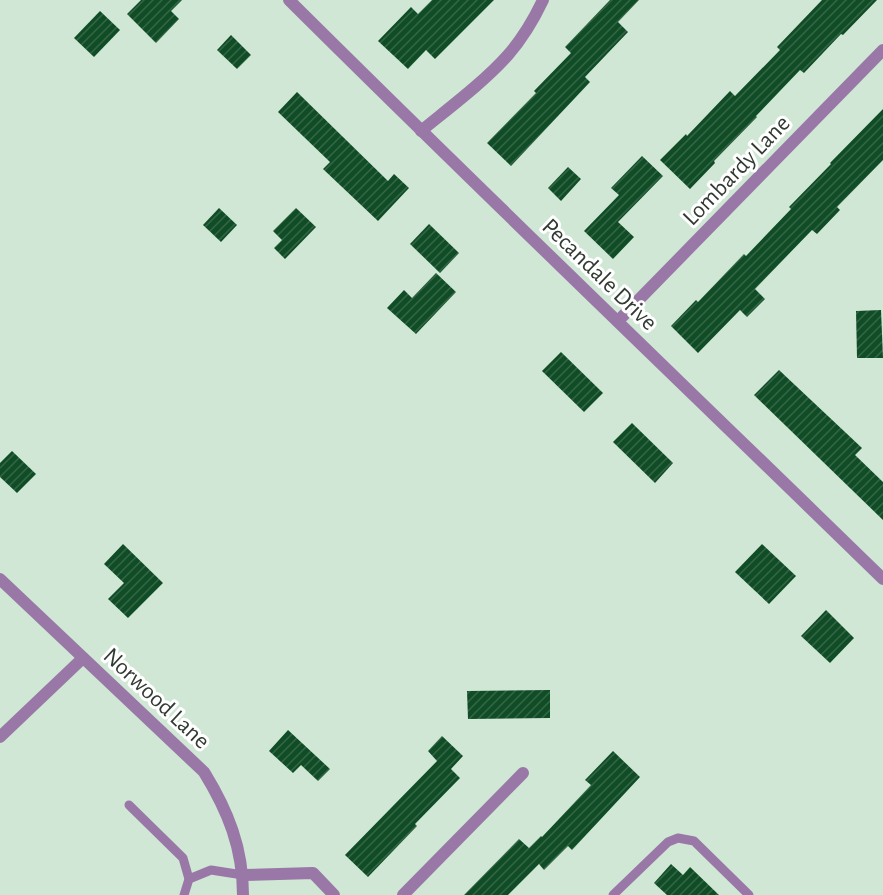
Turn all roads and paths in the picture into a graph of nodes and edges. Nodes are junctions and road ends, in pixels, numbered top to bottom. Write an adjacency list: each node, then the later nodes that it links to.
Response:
1 (289, 0): 4 (street, Pecandale Drive)
2 (543, 0): 4 (street)
3 (883, 50): 5 (street, Lombardy Lane)
4 (420, 131): 5 (street, Pecandale Drive)
5 (618, 321): 7 (street, Pecandale Drive)
6 (0, 579): 8 (street, Norwood Lane)
7 (883, 579)
8 (83, 658): 9 (street); 12 (street, Norwood Lane)
9 (0, 737)
10 (523, 773): 17 (street)
11 (129, 805): 13 (lane)
12 (243, 875): 13 (lane); 15 (street, Norwood Lane); 16 (street)
13 (189, 879): 14 (lane)
14 (184, 895)
15 (243, 895)
16 (334, 895)
17 (403, 895)
18 (613, 895): 19 (lane)
19 (749, 895)

